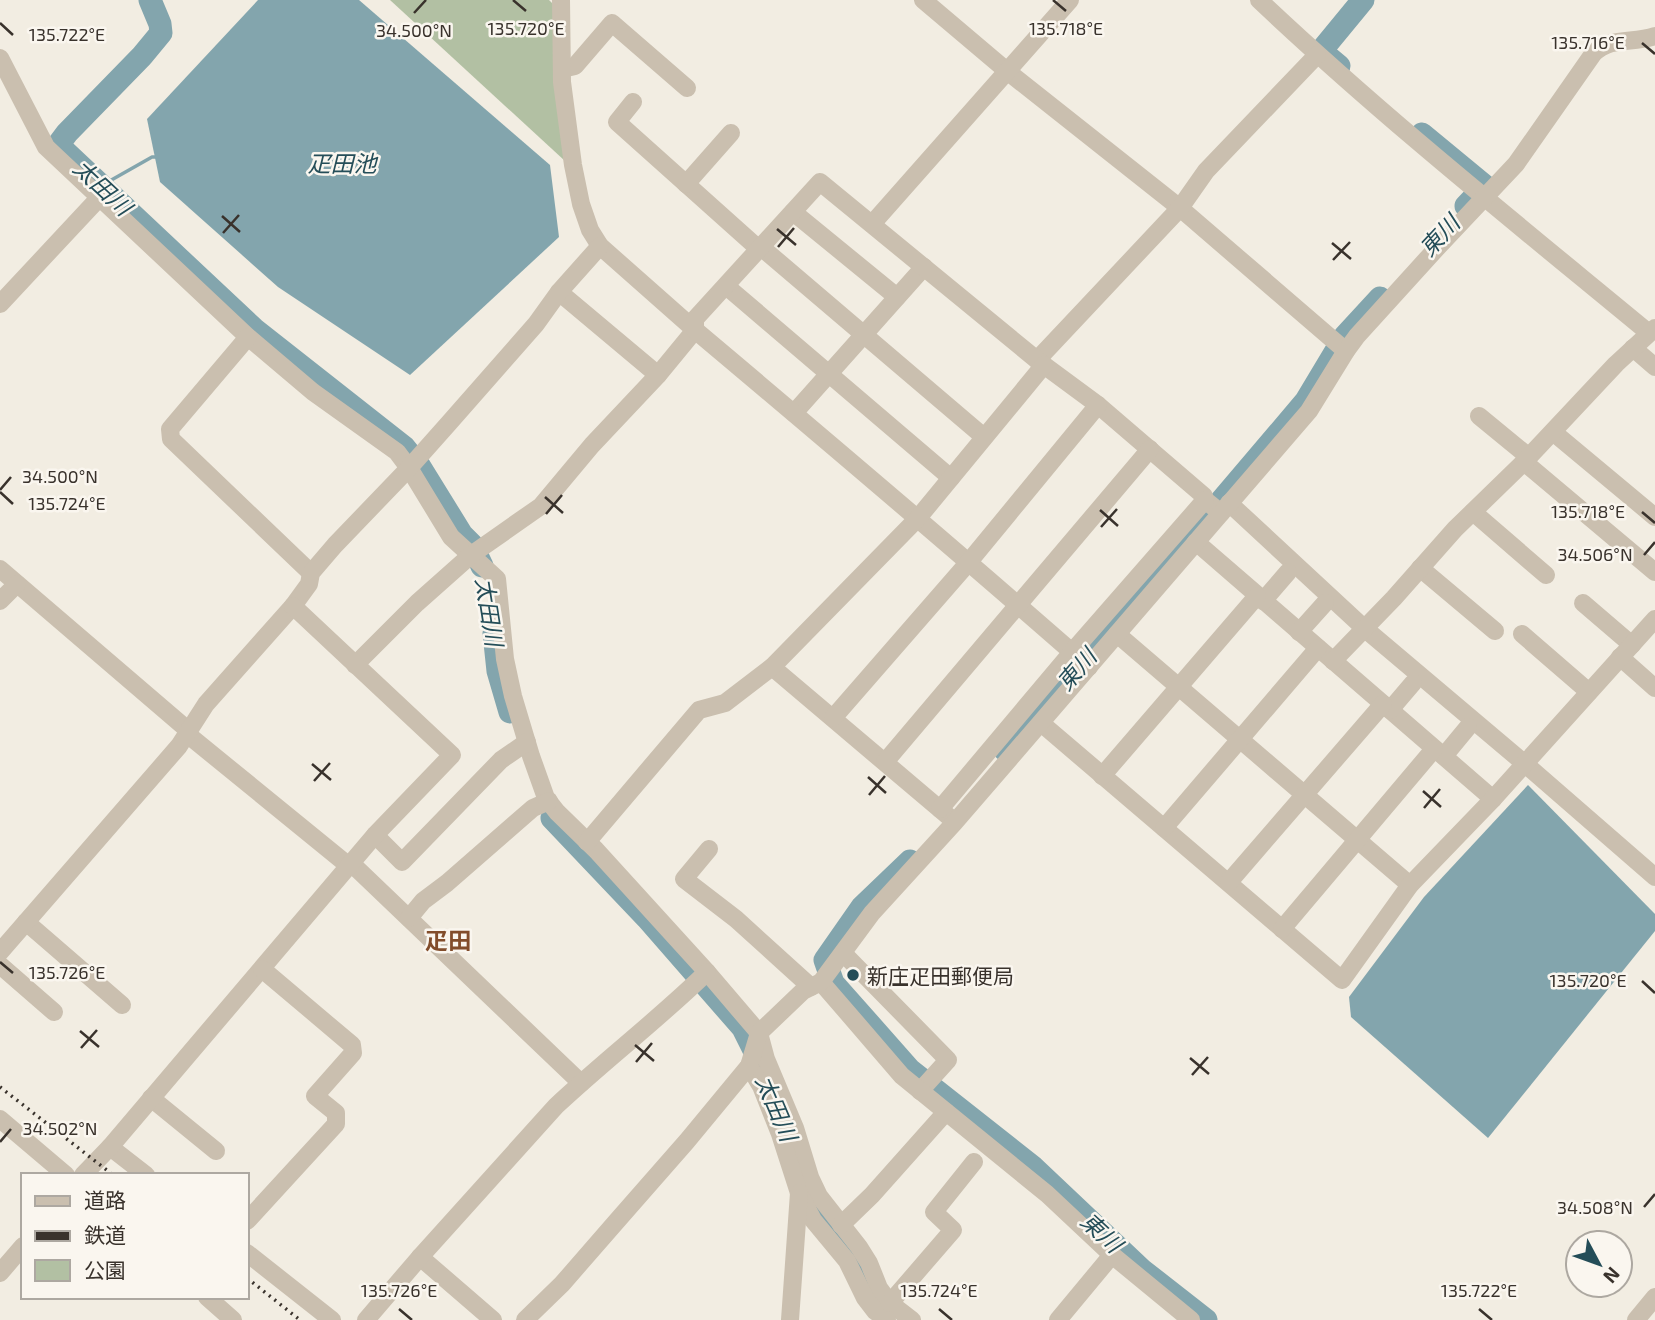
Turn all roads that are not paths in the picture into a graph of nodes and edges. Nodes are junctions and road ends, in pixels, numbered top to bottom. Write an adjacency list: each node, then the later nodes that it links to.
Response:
1 (561, 0): 8 (street)
2 (923, 0): 9 (street)
3 (1070, 0): 9 (street)
4 (1259, 0): 6 (street)
5 (1655, 36): 14 (street)
6 (1317, 54): 14 (street); 16 (street)
7 (0, 58): 15 (street)
8 (562, 68): 10 (street); 19 (street)
9 (1007, 71): 16 (street); 18 (street)
10 (687, 88)
11 (633, 102): 13 (street)
12 (731, 133): 13 (street)
13 (686, 184): 20 (street)
14 (1482, 194): 27 (street); 30 (street)
15 (99, 198): 25 (street); 29 (street)
16 (1180, 208): 30 (street); 32 (street)
17 (793, 212): 18 (street); 20 (street); 24 (street)
18 (872, 225): 21 (street)
19 (600, 246): 23 (street); 26 (street)
20 (760, 248): 22 (street); 28 (street)
21 (924, 267): 24 (street); 32 (street)
22 (726, 286): 26 (street); 34 (street)
23 (559, 292): 35 (street); 43 (street)
24 (897, 297): 28 (street)
25 (0, 304)
26 (695, 330): 35 (street); 37 (street)
27 (1652, 331): 31 (street)
28 (863, 334): 34 (street); 40 (street)
29 (248, 337): 43 (street); 56 (street)
30 (1342, 347): 45 (street)
31 (1633, 348): 33 (street); 39 (street)
32 (1040, 363): 36 (street); 40 (street)
33 (1655, 367)
34 (829, 374): 37 (street); 44 (street)
35 (658, 375): 50 (street)
36 (1098, 405): 41 (street); 51 (street)
37 (794, 413): 48 (street)
38 (1479, 416): 42 (street)
39 (1553, 432): 42 (street); 47 (street)
40 (984, 437): 44 (street)
41 (1150, 449): 45 (street); 63 (street)
42 (1527, 459): 46 (street); 55 (street)
43 (409, 468): 50 (street); 56 (street)
44 (951, 478): 48 (street)
45 (1216, 506): 49 (street); 66 (street); 73 (street)
46 (1472, 512): 52 (street); 57 (street)
47 (1655, 517)
48 (918, 518): 51 (street); 76 (street)
49 (1196, 542): 59 (street); 69 (street)
50 (471, 555): 75 (street); 87 (street)
51 (968, 563): 63 (street); 82 (street)
52 (1420, 568): 66 (street); 67 (street)
53 (0, 569): 58 (street)
54 (1288, 572): 59 (street)
55 (1655, 572)
56 (311, 573): 64 (street)
57 (1546, 575)
58 (18, 584): 60 (street); 85 (street)
59 (1260, 598): 68 (street); 78 (street)
60 (0, 601)
61 (1325, 603): 68 (street)
62 (1583, 603): 72 (street)
63 (1017, 605): 73 (street); 89 (street)
64 (293, 606): 75 (street); 85 (street)
65 (1655, 619): 72 (street)
66 (1364, 628): 74 (street); 90 (street)
67 (1495, 631)
68 (1299, 632): 71 (street)
69 (1117, 634): 73 (street); 78 (street)
70 (1522, 634): 80 (street)
71 (1318, 648): 74 (street); 86 (street)
72 (1626, 651): 79 (street); 80 (street)
73 (1080, 659): 83 (street); 95 (street)
74 (1333, 661): 81 (street)
75 (355, 664): 97 (street)
76 (772, 667): 82 (street); 99 (street)
77 (1413, 683): 81 (street)
78 (1178, 686): 86 (street); 91 (street)
79 (1655, 688)
80 (1589, 692): 90 (street)
81 (1386, 707): 88 (street); 92 (street)
82 (833, 718): 89 (street)
83 (1041, 723): 91 (street); 95 (street)
84 (1468, 727): 88 (street)
85 (188, 733): 101 (street); 106 (street)
86 (1240, 740): 92 (street); 96 (street)
87 (527, 742): 94 (street); 97 (street)
88 (1439, 752): 93 (street); 98 (street)
89 (884, 762): 95 (street)
90 (1524, 763): 93 (street); 102 (street)
91 (1102, 776): 96 (street)
92 (1304, 795): 98 (street); 103 (street)
93 (1493, 799): 104 (street)
94 (549, 801): 99 (street); 105 (street)
95 (948, 815): 109 (street)
96 (1164, 828): 103 (street)
97 (375, 835): 101 (street)
98 (1357, 840): 104 (street); 107 (street)
99 (587, 842): 112 (street)
100 (709, 849): 113 (street)
101 (350, 865): 105 (street); 111 (street)
102 (1655, 877)
103 (1229, 882): 107 (street)
104 (1410, 885): 107 (street)
105 (408, 918): 118 (street)
106 (26, 922): 108 (street); 114 (street)
107 (1282, 929)
108 (0, 952)
109 (838, 959): 113 (street); 119 (street)
110 (0, 965): 115 (street)
111 (262, 969): 120 (street); 130 (street)
112 (707, 972): 116 (street); 118 (street)
113 (816, 984): 116 (street); 119 (street)
114 (121, 1005)
115 (54, 1012)
116 (759, 1033): 117 (street); 131 (street)
117 (749, 1066): 129 (street); 144 (street)
118 (581, 1083): 135 (street)
119 (926, 1084): 121 (street)
120 (152, 1098): 123 (street); 124 (street)
121 (946, 1112): 131 (street); 134 (street)
122 (0, 1119): 126 (street)
123 (110, 1147): 127 (street); 128 (street)
124 (216, 1151)
125 (974, 1162): 139 (street)
126 (64, 1173)
127 (85, 1173)
128 (143, 1173)
129 (799, 1193): 139 (street); 145 (street)
130 (248, 1220)
131 (841, 1225): 139 (street)
132 (21, 1248): 136 (street)
133 (248, 1254): 141 (street)
134 (1112, 1255): 147 (street); 148 (street)
135 (420, 1257): 142 (street); 143 (street)
136 (0, 1273)
137 (1655, 1297): 149 (street)
138 (209, 1299): 140 (street)
139 (889, 1311): 146 (street)
140 (230, 1319)
141 (332, 1320)
142 (366, 1320)
143 (493, 1320)
144 (525, 1320)
145 (790, 1320)
146 (912, 1320)
147 (1058, 1320)
148 (1191, 1320)
149 (1636, 1320)

